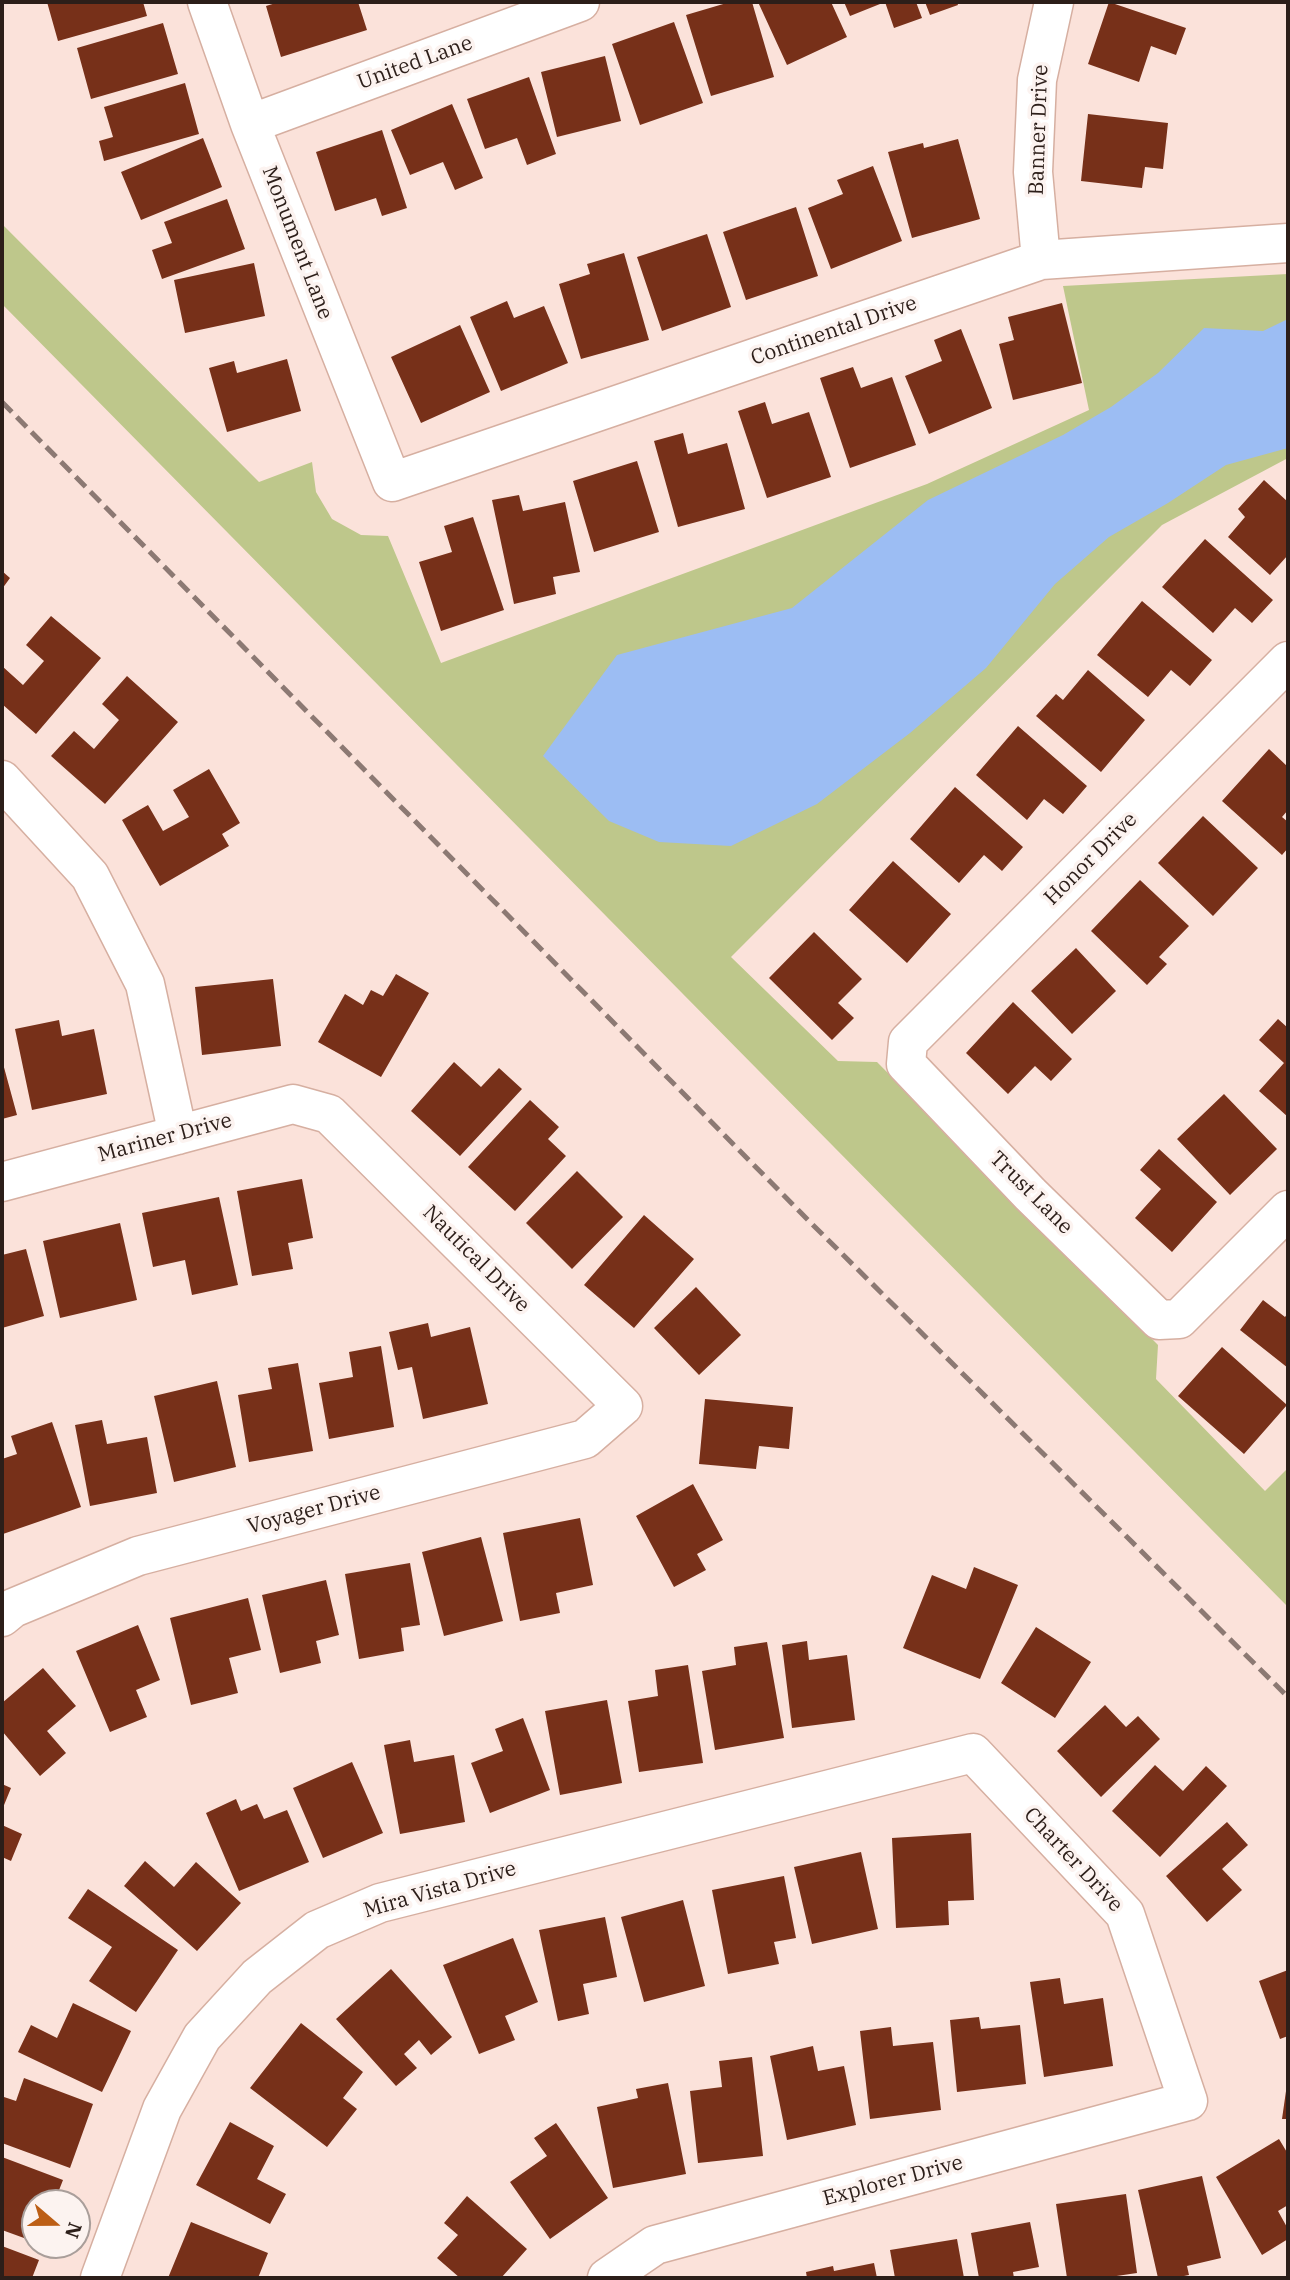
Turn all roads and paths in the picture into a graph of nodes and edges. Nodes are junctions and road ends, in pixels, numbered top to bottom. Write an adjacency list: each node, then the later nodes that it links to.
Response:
1 (207, 2): 4 (street, Monument Lane)
2 (580, 2): 4 (street, United Lane)
3 (1054, 2): 6 (street, Banner Drive)
4 (250, 124): 7 (street, Monument Lane)
5 (1288, 243): 6 (street, Continental Drive)
6 (1041, 260): 7 (street, Continental Drive)
7 (392, 482)
8 (1288, 661): 10 (street, Honor Drive)
9 (2, 780): 12 (street)
10 (906, 1064): 14 (street, Trust Lane)
11 (329, 1114): 12 (street, Mariner Drive); 15 (street, Nautical Drive)
12 (178, 1135): 13 (street, Mariner Drive)
13 (2, 1182)
14 (1288, 1210)
15 (623, 1406): 16 (street, Voyager Drive)
16 (2, 1617)
17 (973, 1753): 18 (street, Charter Drive); 19 (street, Mira Vista Drive)
18 (1188, 2101): 20 (street, Explorer Drive)
19 (100, 2278)
20 (607, 2278)

